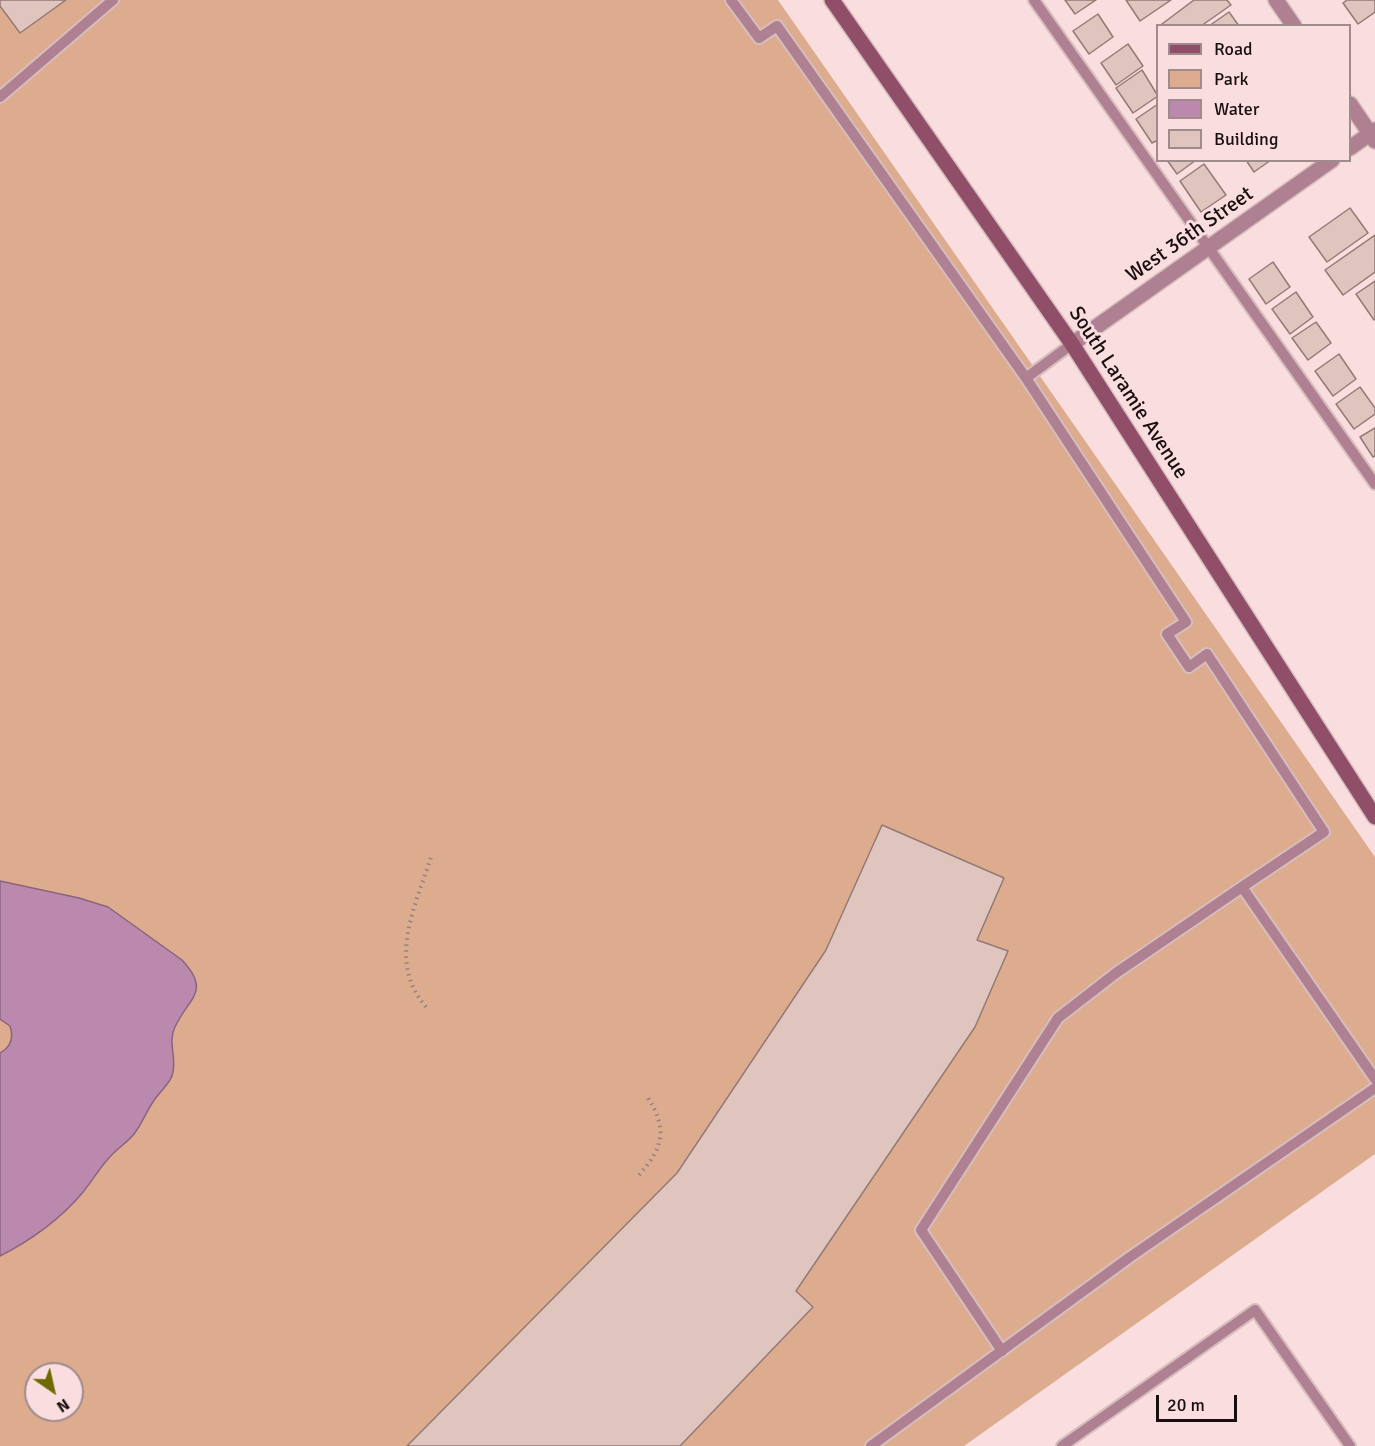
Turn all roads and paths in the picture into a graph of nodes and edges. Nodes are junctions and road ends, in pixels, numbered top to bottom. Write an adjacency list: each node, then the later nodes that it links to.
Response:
1 (113, 0): 7 (lane)
2 (732, 0): 14 (lane)
3 (832, 0): 13 (main road, South Laramie Avenue)
4 (1034, 0): 12 (lane)
5 (1276, 0): 6 (street)
6 (1293, 24)
7 (0, 97)
8 (1351, 105): 9 (street)
9 (1373, 135): 10 (street)
10 (1351, 147)
11 (1329, 162): 12 (street, West 36th Street)
12 (1208, 247): 13 (street, West 36th Street); 15 (lane)
13 (1072, 344): 14 (lane); 16 (main road, South Laramie Avenue)
14 (1026, 378): 18 (lane)
15 (1375, 484)
16 (1375, 817)
17 (432, 854): 19 (path)
18 (1242, 887): 20 (lane); 24 (lane)
19 (426, 1007)
20 (1375, 1078)
21 (1375, 1088): 24 (lane)
22 (648, 1098): 23 (path)
23 (639, 1175)
24 (1002, 1351): 25 (lane)
25 (871, 1446)
26 (1062, 1446): 27 (lane)
27 (1350, 1446)

